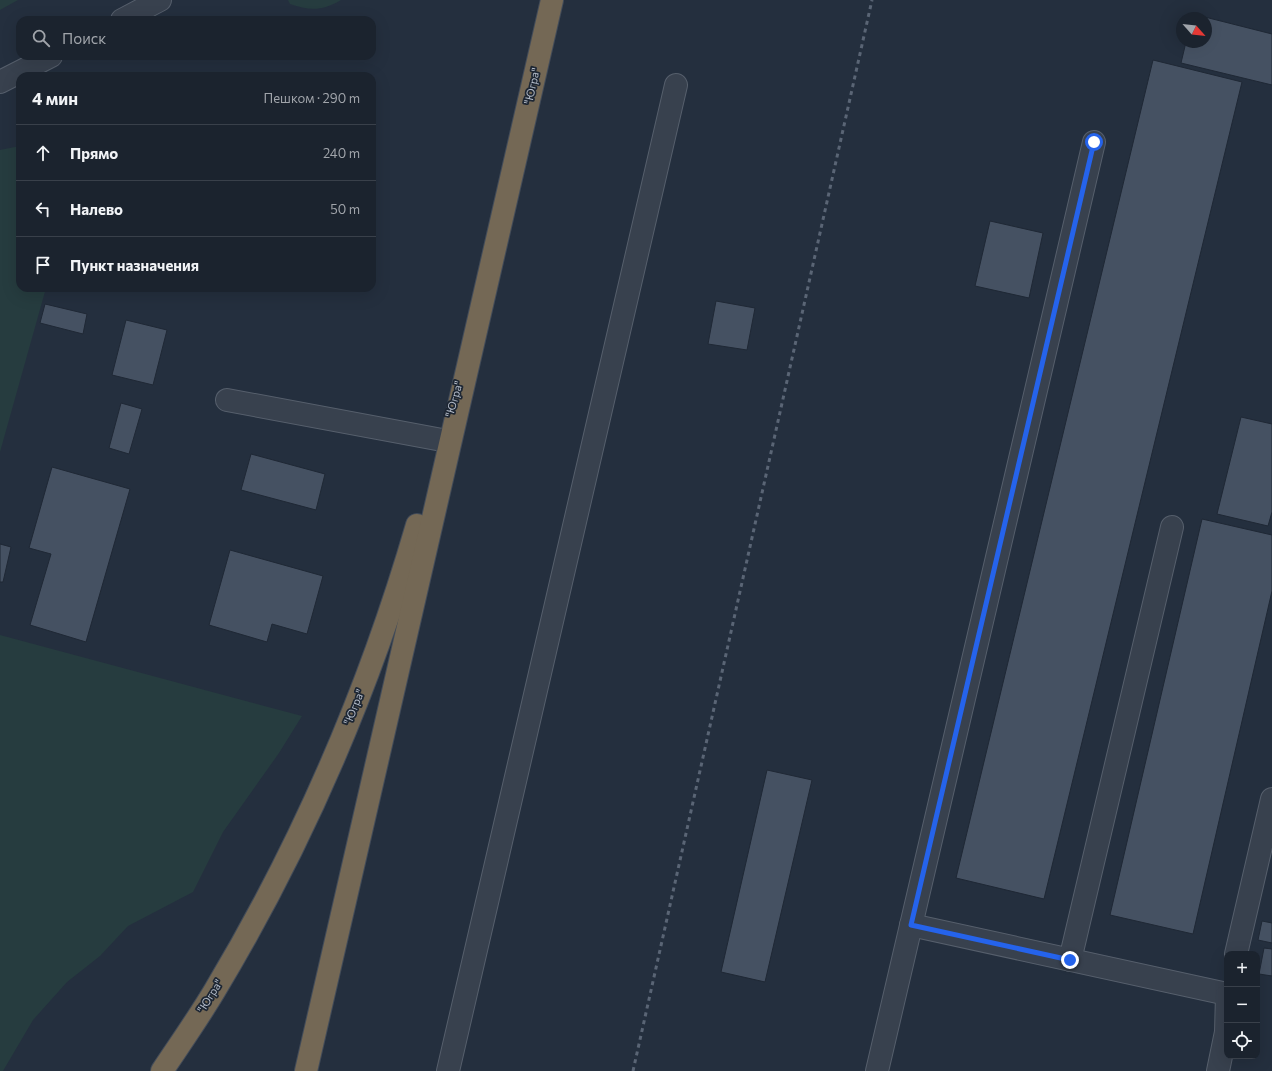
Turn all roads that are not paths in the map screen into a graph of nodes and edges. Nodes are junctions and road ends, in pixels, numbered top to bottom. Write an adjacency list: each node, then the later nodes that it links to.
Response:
1 (160, 0): 3 (street)
2 (552, 0): 10 (highway, "Югра")
3 (130, 16)
4 (43, 60): 5 (street)
5 (20, 72)
6 (16, 74): 7 (street)
7 (0, 82)
8 (676, 85): 22 (street)
9 (1094, 142): 15 (street)
10 (479, 313): 12 (highway, "Югра"); 21 (highway, "Югра")
11 (227, 400): 12 (street)
12 (442, 440): 20 (highway, "Югра")
13 (1172, 527): 17 (street)
14 (1272, 799): 16 (street)
15 (911, 925): 17 (street); 23 (street)
16 (1237, 951)
17 (1070, 960): 18 (street)
18 (1224, 993)
19 (1226, 1023): 24 (street)
20 (162, 1071)
21 (306, 1071)
22 (448, 1071)
23 (877, 1071)
24 (1218, 1071)

